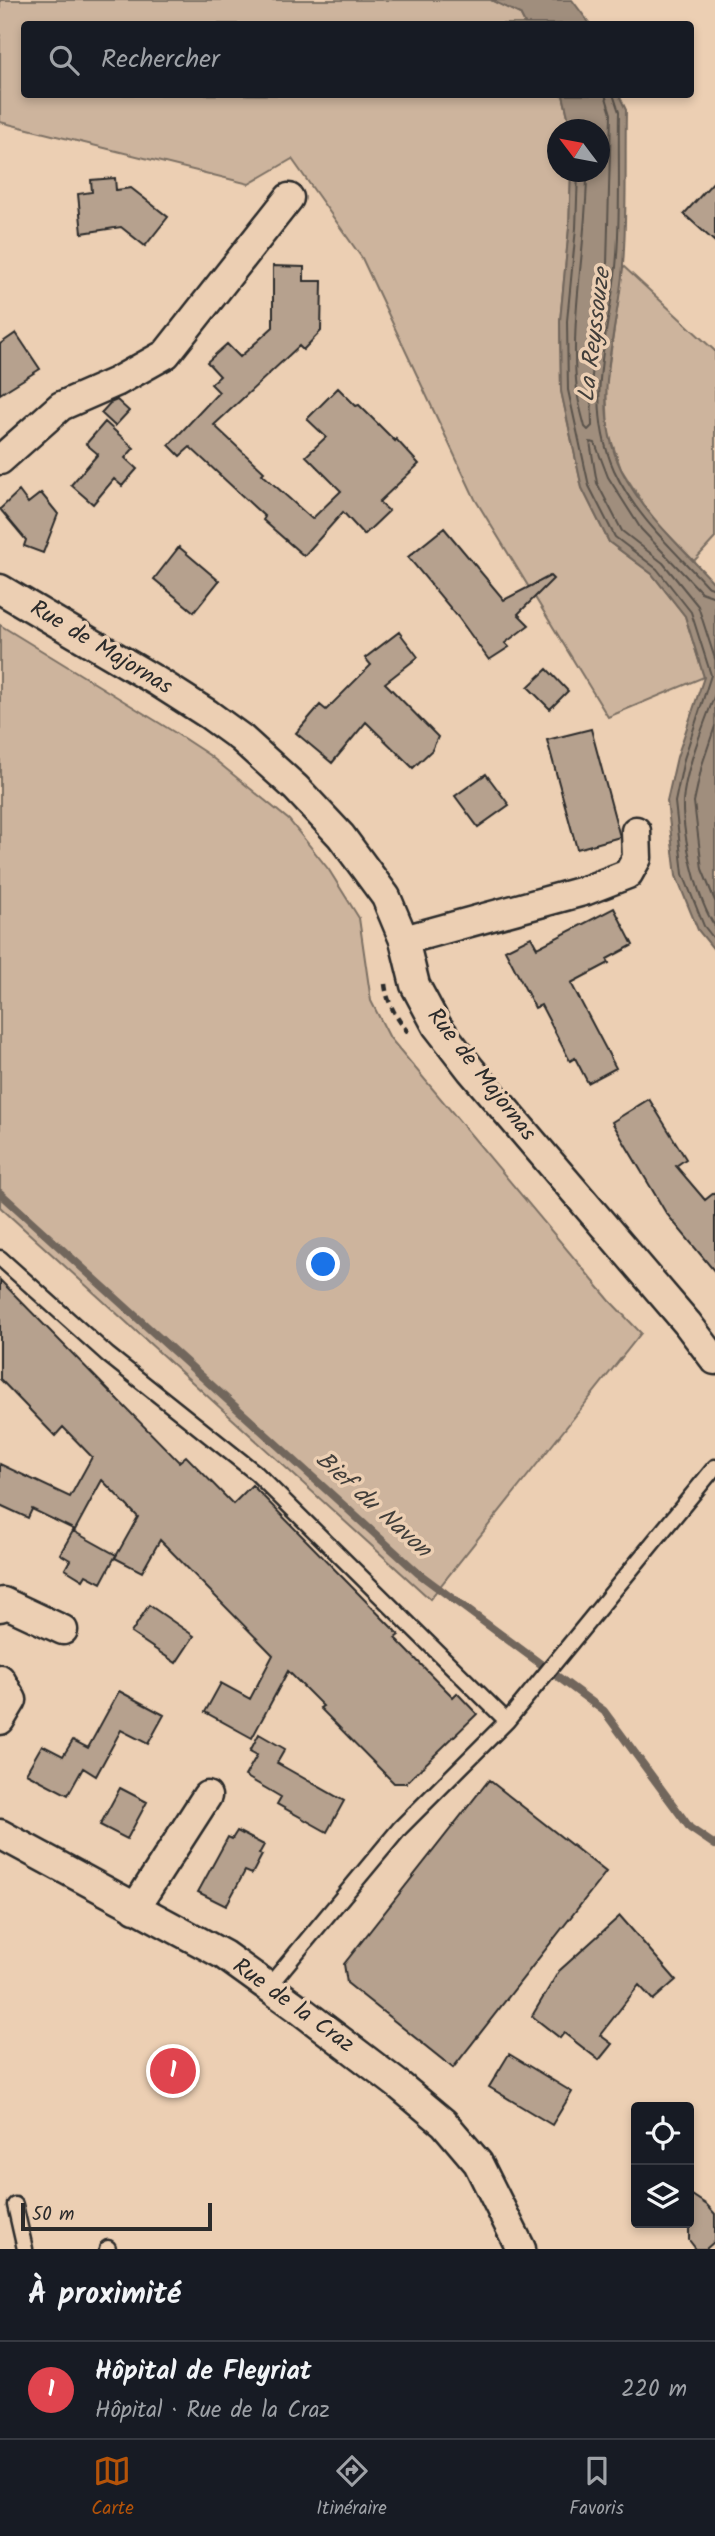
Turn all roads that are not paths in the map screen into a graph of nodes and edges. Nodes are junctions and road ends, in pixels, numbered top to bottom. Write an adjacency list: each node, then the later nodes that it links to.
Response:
1 (289, 198): 2 (street)
2 (0, 460)
3 (0, 589): 5 (street, Rue de Majornas)
4 (636, 831): 5 (street)
5 (404, 940): 7 (street, Rue de Majornas)
6 (0, 1258): 13 (lane)
7 (715, 1360)
8 (715, 1467): 13 (lane)
9 (0, 1607): 10 (street)
10 (63, 1630)
11 (0, 1679): 12 (street)
12 (0, 1720)
13 (507, 1721): 17 (lane)
14 (207, 1796): 16 (street)
15 (0, 1834): 16 (street, Rue de la Craz)
16 (135, 1908): 17 (street, Rue de la Craz)
17 (268, 1987): 20 (street, Rue de la Craz)
18 (15, 2205): 19 (lane)
19 (26, 2249)
20 (521, 2249)

